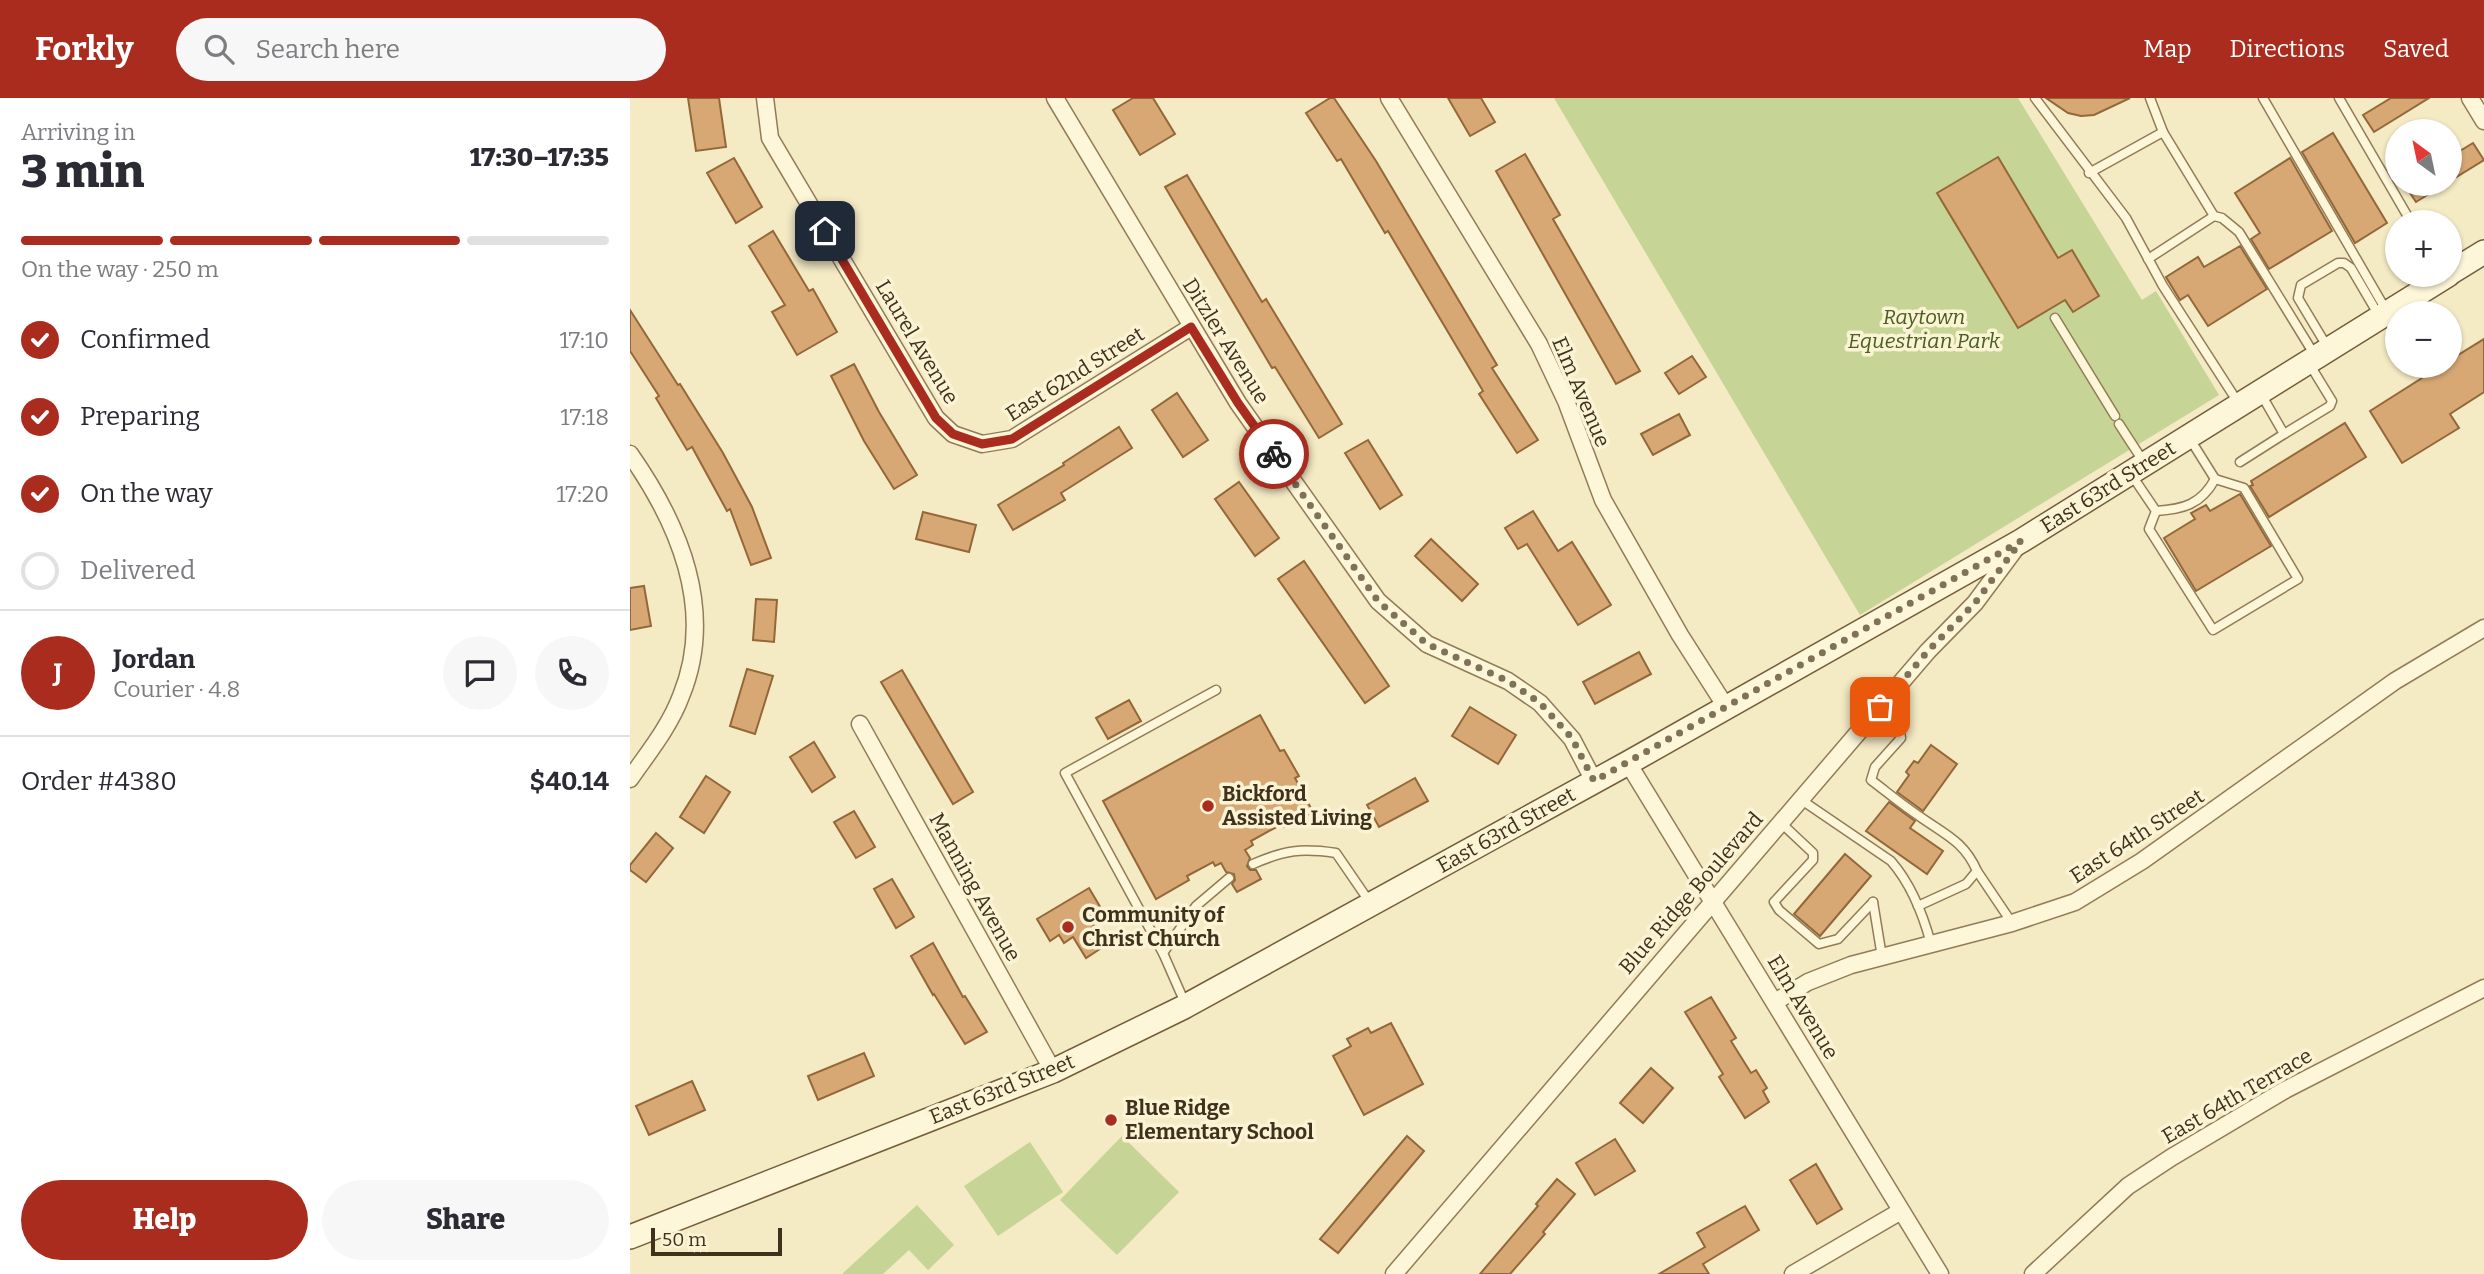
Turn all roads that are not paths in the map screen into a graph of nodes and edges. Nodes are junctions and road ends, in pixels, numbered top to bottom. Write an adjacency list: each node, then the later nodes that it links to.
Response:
1 (1055, 98): 20 (street, Ditzler Avenue)
2 (1389, 98): 35 (street, Elm Avenue)
3 (2035, 98): 11 (lane)
4 (2150, 98): 10 (lane)
5 (2263, 98): 18 (lane)
6 (2339, 98): 12 (lane)
7 (2470, 98): 9 (street)
8 (766, 99): 26 (street, Laurel Avenue)
9 (2484, 121)
10 (2162, 132): 11 (lane); 13 (lane)
11 (2089, 173): 15 (lane)
12 (2404, 210)
13 (2214, 216): 15 (lane); 21 (lane)
14 (2484, 252): 16 (main road, East 63rd Street)
15 (2148, 259): 23 (lane)
16 (2462, 265)
17 (2426, 287): 18 (main road, East 63rd Street)
18 (2384, 314): 21 (main road, East 63rd Street); 21 (lane)
19 (2055, 318): 29 (lane)
20 (1191, 327): 26 (street, East 62nd Street); 40 (street, Ditzler Avenue)
21 (2317, 356): 22 (main road, East 63rd Street); 24 (lane)
22 (2260, 392): 23 (main road, East 63rd Street); 24 (lane)
23 (2239, 404): 25 (main road, East 63rd Street)
24 (2284, 434): 28 (lane)
25 (2188, 436): 29 (main road, East 63rd Street); 30 (lane)
26 (977, 442)
27 (630, 454): 39 (street)
28 (2240, 462)
29 (2137, 468): 31 (lane); 32 (main road, East 63rd Street)
30 (2216, 479): 31 (lane); 31 (lane)
31 (2156, 511)
32 (2021, 541): 35 (main road, East 63rd Street); 36 (street, Blue Ridge Boulevard)
33 (2484, 628): 49 (street, East 64th Street)
34 (1216, 690): 51 (lane)
35 (1726, 707): 38 (main road, East 63rd Street)
36 (1880, 707): 41 (street, Blue Ridge Boulevard); 44 (lane)
37 (860, 724): 56 (street, Manning Avenue)
38 (1628, 762): 40 (main road, East 63rd Street); 46 (street, Elm Avenue)
39 (630, 779)
40 (1594, 781): 47 (main road, East 63rd Street)
41 (1800, 799): 42 (street, Blue Ridge Boulevard); 48 (lane)
42 (1780, 822): 46 (street, Blue Ridge Boulevard); 52 (lane)
43 (1253, 864): 47 (lane)
44 (1977, 871): 48 (lane); 49 (lane)
45 (1229, 878): 51 (lane)
46 (1713, 900): 54 (street, Elm Avenue); 59 (street, Blue Ridge Boulevard)
47 (1371, 904): 55 (main road, East 63rd Street)
48 (1919, 906): 50 (lane)
49 (2012, 923): 50 (street, East 64th Street)
50 (1931, 944): 52 (street, East 64th Street)
51 (1163, 953): 55 (lane)
52 (1882, 957): 54 (street, East 64th Street)
53 (2484, 988): 62 (street, East 64th Terrace)
54 (1775, 1002): 57 (street, Elm Avenue)
55 (1186, 1005): 56 (main road, East 63rd Street)
56 (1053, 1071): 58 (main road, East 63rd Street)
57 (1901, 1211): 60 (street); 61 (street, Elm Avenue)
58 (630, 1237)
59 (1394, 1274)
60 (1793, 1274)
61 (1940, 1274)
62 (2033, 1274)

